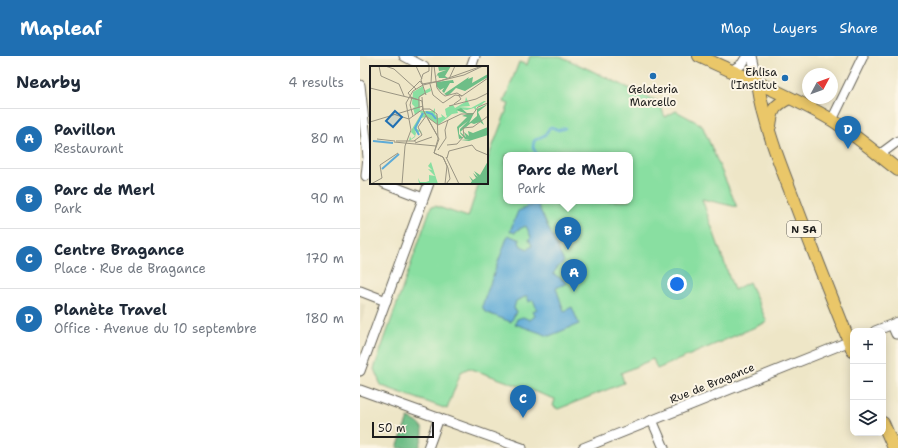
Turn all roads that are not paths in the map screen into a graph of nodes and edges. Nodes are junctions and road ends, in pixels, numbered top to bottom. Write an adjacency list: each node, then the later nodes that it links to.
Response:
1 (404, 56): 7 (street)
2 (476, 56): 8 (street)
3 (699, 56): 9 (main road)
4 (747, 56): 9 (street)
5 (752, 56): 10 (street)
6 (863, 56): 13 (street)
7 (422, 66)
8 (471, 66)
9 (731, 71): 10 (main road)
10 (758, 84): 12 (main road); 14 (main road, N 5A)
11 (360, 85): 18 (street)
12 (789, 98): 13 (main road); 14 (main road, N 5A)
13 (832, 120): 16 (main road)
14 (769, 133): 27 (main road, N 5A)
15 (898, 141): 16 (street)
16 (879, 155): 17 (main road)
17 (898, 170)
18 (366, 176)
19 (387, 184): 21 (street)
20 (429, 184): 21 (street)
21 (423, 198): 23 (street)
22 (360, 292): 23 (street)
23 (386, 301): 29 (street)
24 (895, 323): 25 (street); 26 (street)
25 (882, 328)
26 (898, 334)
27 (850, 339)
28 (850, 345): 32 (street, Rue de Bragance)
29 (360, 371)
30 (360, 390): 31 (street)
31 (439, 418): 35 (street); 36 (street)
32 (652, 420): 37 (street, Rue de Bragance); 38 (street)
33 (886, 432): 34 (main road)
34 (891, 447)
35 (428, 448)
36 (522, 448)
37 (583, 448)
38 (664, 448)

